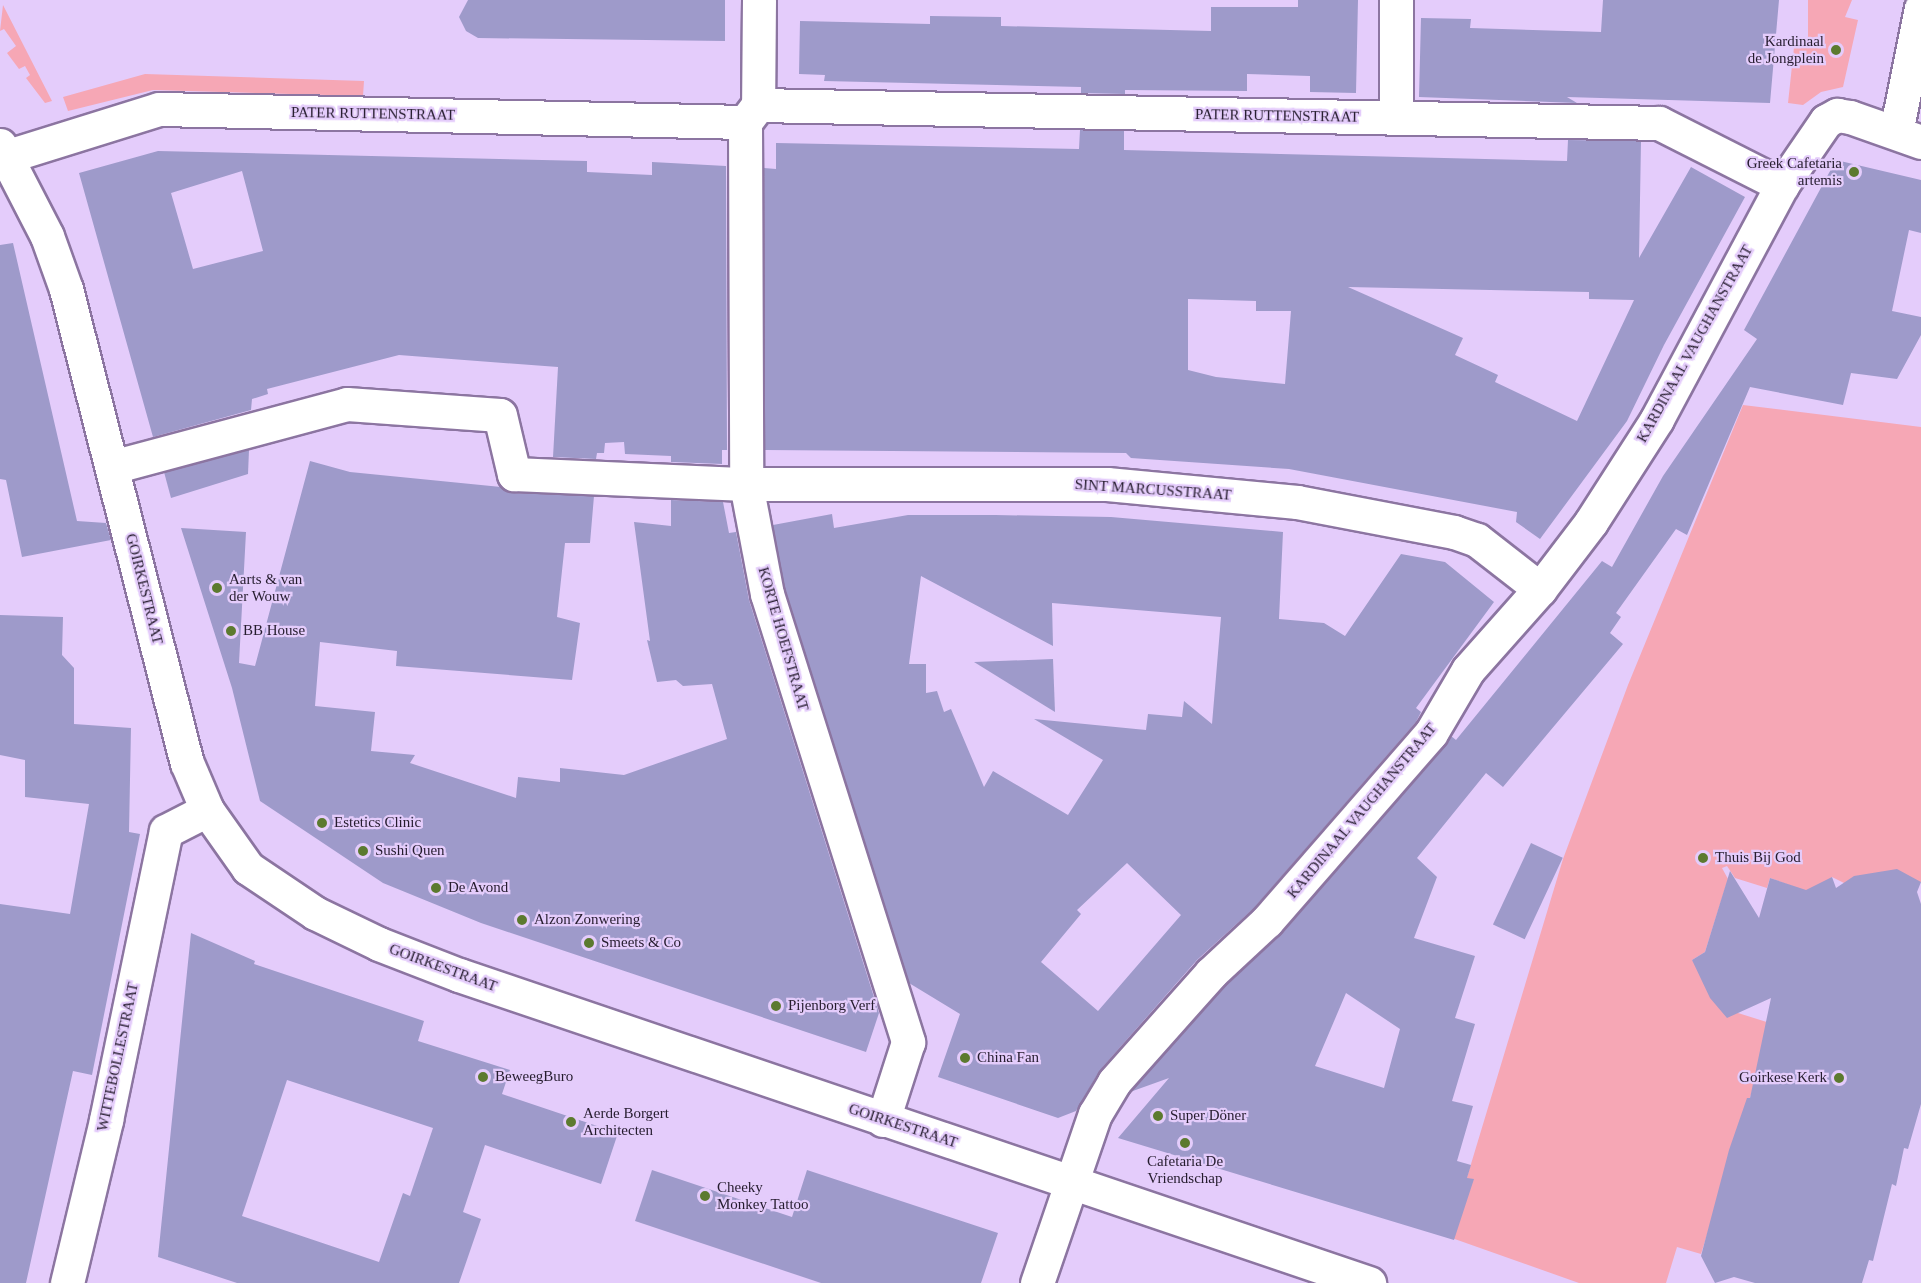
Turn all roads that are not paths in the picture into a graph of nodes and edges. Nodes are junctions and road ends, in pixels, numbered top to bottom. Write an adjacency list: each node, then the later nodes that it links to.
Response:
1 (759, 0): 4 (street, KORTE HOEFSTRAAT)
2 (1395, 0): 5 (street)
3 (1921, 8): 6 (street)
4 (752, 114): 5 (street, PATER RUTTENSTRAAT); 7 (street, PATER RUTTENSTRAAT); 10 (street, KORTE HOEFSTRAAT)
5 (1395, 118): 8 (street, PATER RUTTENSTRAAT)
6 (1909, 137): 8 (street, KARDINAAL VAUGHANSTRAAT)
7 (4, 151): 9 (street, GOIRKESTRAAT)
8 (1782, 185): 11 (street, KARDINAAL VAUGHANSTRAAT)
9 (112, 468): 10 (street, SINT MARCUSSTRAAT); 12 (street, GOIRKESTRAAT)
10 (746, 484): 11 (street, SINT MARCUSSTRAAT); 13 (street, KORTE HOEFSTRAAT)
11 (1540, 589): 14 (street, KARDINAAL VAUGHANSTRAAT)
12 (207, 810): 13 (street, GOIRKESTRAAT); 15 (street, WITTEBOLLESTRAAT)
13 (883, 1120): 14 (street, GOIRKESTRAAT)
14 (1071, 1180): 16 (street, KARDINAAL VAUGHANSTRAAT); 17 (street, GOIRKESTRAAT)
15 (67, 1283)
16 (1037, 1283)
17 (1369, 1283)

